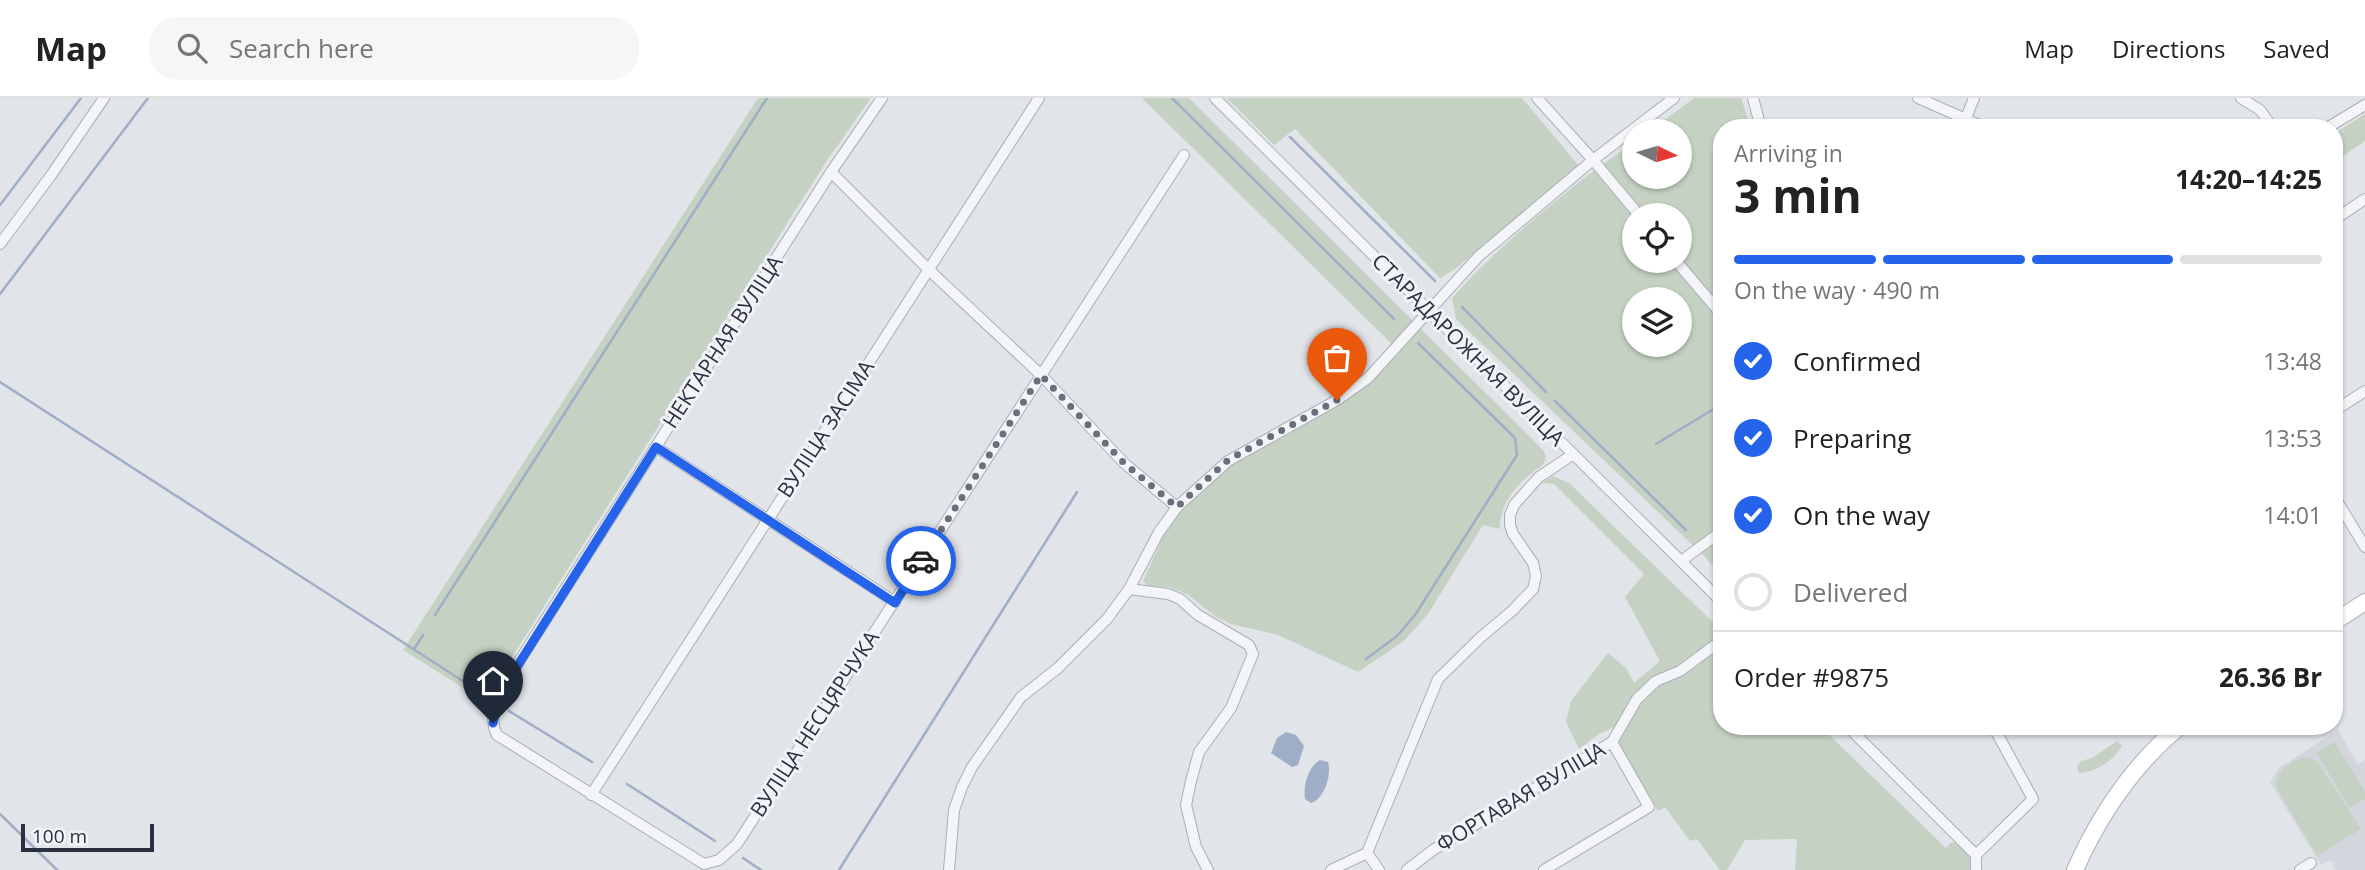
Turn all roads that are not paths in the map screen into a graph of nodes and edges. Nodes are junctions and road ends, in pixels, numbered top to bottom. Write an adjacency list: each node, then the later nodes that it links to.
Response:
1 (104, 98): 22 (street)
2 (882, 98): 18 (street, НЕКТАРНАЯ ВУЛІЦА)
3 (1039, 98): 23 (street, ВУЛІЦА ЗАСІМА)
4 (1215, 98): 26 (street, СТАРАДАРОЖНАЯ ВУЛІЦА)
5 (1537, 98): 17 (street)
6 (1674, 98): 17 (street)
7 (1754, 98): 13 (street)
8 (1918, 98): 12 (street)
9 (1974, 98): 12 (street)
10 (2241, 98): 14 (street)
11 (2365, 105): 15 (street)
12 (1966, 118)
13 (1758, 119)
14 (2266, 119)
15 (2342, 119)
16 (1184, 155): 27 (street, ВУЛІЦА НЕСЦЯРЧУКА)
17 (1593, 160): 20 (street); 26 (street)
18 (831, 172): 23 (street); 30 (street, НЕКТАРНАЯ ВУЛІЦА)
19 (2365, 199): 21 (street)
20 (1629, 203)
21 (2343, 214)
22 (0, 244)
23 (929, 270): 27 (street); 34 (street, ВУЛІЦА ЗАСІМА)
24 (1686, 273): 25 (street)
25 (1713, 305)
26 (1429, 311): 31 (street, СТАРАДАРОЖНАЯ ВУЛІЦА); 32 (street)
27 (1041, 375): 32 (street); 41 (street, ВУЛІЦА НЕСЦЯРЧУКА)
28 (2365, 391): 29 (street)
29 (2343, 405)
30 (656, 447): 34 (street); 44 (street, НЕКТАРНАЯ ВУЛІЦА)
31 (1572, 455): 37 (street, СТАРАДАРОЖНАЯ ВУЛІЦА); 50 (street)
32 (1177, 507): 38 (street)
33 (2343, 511): 36 (street)
34 (766, 520): 41 (street); 49 (street, ВУЛІЦА ЗАСІМА)
35 (1713, 538): 37 (street)
36 (2365, 547)
37 (1681, 561): 39 (street, СТАРАДАРОЖНАЯ ВУЛІЦА)
38 (1129, 589): 53 (street); 54 (street)
39 (1713, 593)
40 (2365, 602): 42 (main road)
41 (895, 603): 49 (street, ВУЛІЦА НЕСЦЯРЧУКА)
42 (2343, 615)
43 (1713, 647): 48 (street, ФОРТАВАЯ ВУЛІЦА)
44 (497, 735): 49 (street, ВУЛІЦА НЕСЦЯРЧУКА)
45 (1856, 735): 51 (street)
46 (1998, 735): 51 (street)
47 (2171, 735): 60 (main road)
48 (1612, 742): 57 (street, ФОРТАВАЯ ВУЛІЦА); 58 (street)
49 (591, 795)
50 (1367, 853): 55 (street); 56 (street)
51 (1976, 855): 59 (street)
52 (2311, 863): 61 (street)
53 (949, 870)
54 (1208, 870)
55 (1331, 870)
56 (1379, 870)
57 (1407, 870)
58 (1544, 870)
59 (1976, 870)
60 (2075, 870)
61 (2300, 870)

